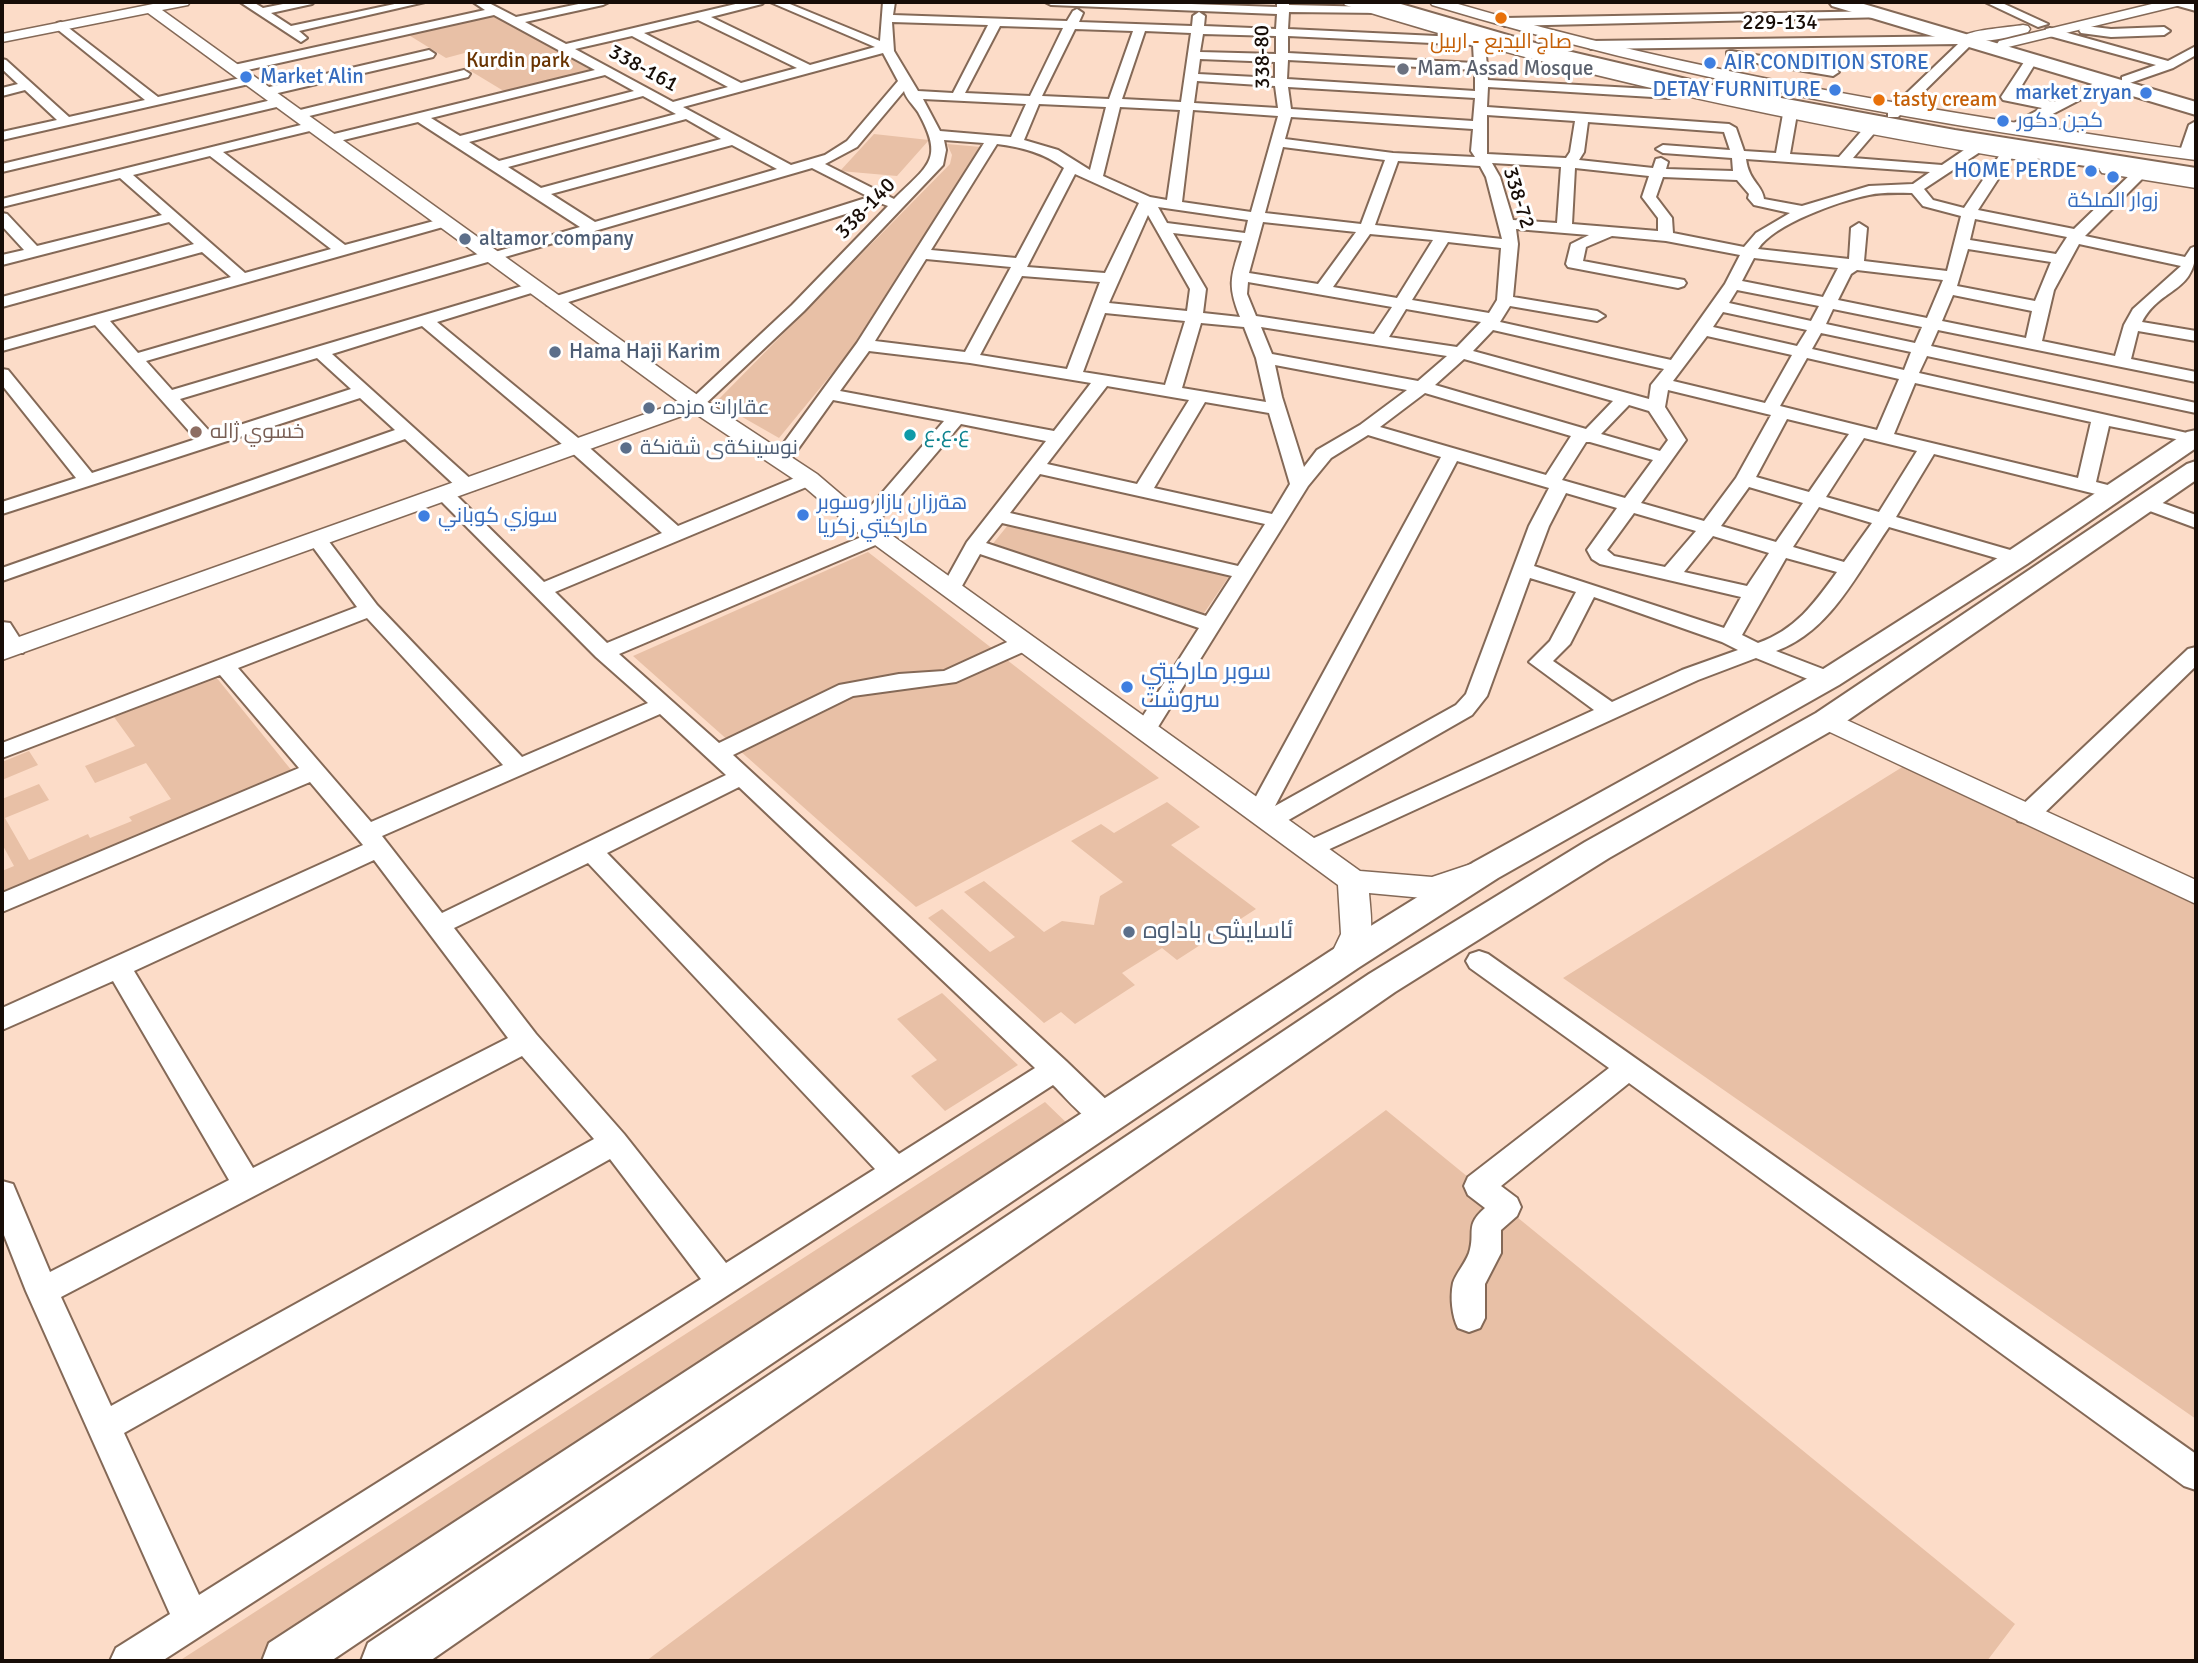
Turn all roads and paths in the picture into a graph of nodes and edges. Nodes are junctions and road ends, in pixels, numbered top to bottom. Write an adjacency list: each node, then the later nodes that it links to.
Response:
1 (183, 2): 25 (street)
2 (246, 2): 28 (street)
3 (308, 2): 28 (street)
4 (419, 2): 41 (street)
5 (479, 2): 27 (street, 338-161)
6 (603, 2): 21 (street)
7 (758, 2): 30 (street)
8 (776, 2): 54 (street)
9 (889, 2): 32 (street)
10 (1051, 2): 11 (street)
11 (1083, 2): 22 (street); 37 (street)
12 (1350, 2): 23 (street)
13 (1413, 2): 67 (main road)
14 (1437, 2): 34 (street)
15 (1658, 2): 31 (street)
16 (1838, 2): 29 (main road)
17 (1863, 2): 49 (main road)
18 (1991, 2): 40 (street)
19 (2136, 2): 40 (street)
20 (2169, 2): 26 (street); 38 (street)
21 (578, 4): 33 (street)
22 (1201, 5): 24 (street); 42 (street)
23 (1376, 6): 24 (street); 47 (main road)
24 (1283, 7): 44 (street, 338-80)
25 (150, 8): 36 (street); 87 (street)
26 (2196, 8)
27 (496, 11): 33 (street, 338-161); 46 (street)
28 (261, 12): 41 (street)
29 (1884, 15): 31 (street); 49 (main road)
30 (700, 16): 43 (street); 65 (street)
31 (1676, 18): 34 (street); 51 (street)
32 (887, 19): 35 (street); 54 (street)
33 (514, 21): 53 (street, 338-161)
34 (1505, 22): 52 (street)
35 (995, 23): 37 (street); 82 (street)
36 (61, 26): 48 (street); 85 (street)
37 (1071, 26): 39 (street); 84 (street)
38 (2075, 26): 40 (street); 45 (street)
39 (1140, 28): 42 (street); 88 (street)
40 (2046, 28): 50 (street); 50 (street); 63 (street)
41 (289, 30): 56 (street)
42 (1198, 30): 44 (street); 58 (street)
43 (634, 32): 53 (street); 74 (street)
44 (1281, 32): 47 (street); 59 (street, 338-80)
45 (2164, 32)
46 (395, 34): 56 (street); 66 (street)
47 (1464, 35): 61 (street); 64 (street, 338-72); 67 (main road)
48 (2, 38)
49 (1971, 38): 50 (main road); 55 (street, 229-134); 60 (main road); 101 (street)
50 (2007, 38): 70 (main road)
51 (1699, 43): 52 (street, 229-134); 55 (street, 229-134)
52 (1591, 44): 67 (street)
53 (565, 48): 68 (street, 338-161)
54 (887, 48): 65 (street); 75 (street)
55 (1729, 49): 80 (street); 83 (street)
56 (319, 50): 87 (street)
57 (2196, 50): 63 (street)
58 (1194, 55): 59 (street); 69 (street)
59 (1281, 57): 64 (street); 71 (street, 338-80)
60 (2032, 59): 70 (main road); 91 (street)
61 (1547, 60): 67 (street); 73 (street)
62 (2, 64): 72 (street)
63 (2169, 65): 70 (street)
64 (1482, 66): 76 (street, 338-72)
65 (811, 69): 74 (street)
66 (457, 70): 81 (street); 87 (street); 87 (street)
67 (1646, 70): 79 (street); 83 (main road); 101 (main road)
68 (606, 71): 78 (street, 338-161); 81 (street)
69 (1192, 77): 71 (street); 90 (street)
70 (2118, 81): 86 (main road); 91 (street); 92 (main road)
71 (1281, 83): 76 (street); 94 (street, 338-80)
72 (27, 86): 77 (street); 102 (street)
73 (1545, 87): 76 (street); 79 (street)
74 (740, 88): 89 (street)
75 (908, 89): 82 (street); 108 (street); 128 (street)
76 (1482, 89): 99 (street, 338-72)
77 (2, 92)
78 (645, 92): 89 (street, 338-161); 111 (street)
79 (1672, 92): 83 (street); 103 (street)
80 (1812, 93): 83 (street); 101 (street)
81 (502, 96): 98 (street)
82 (957, 97): 84 (street)
83 (1732, 98): 93 (street); 95 (street); 101 (main road); 106 (street)
84 (1034, 100): 88 (street); 114 (street)
85 (155, 101): 87 (street); 102 (street)
86 (2196, 101)
87 (281, 103): 98 (street); 119 (street); 131 (street); 153 (street)
88 (1114, 103): 90 (street); 139 (street)
89 (671, 106): 96 (street, 338-161)
90 (1187, 106): 94 (street); 146 (street)
91 (2055, 106): 105 (street)
92 (2196, 109)
93 (1688, 111)
94 (1285, 113): 99 (street); 113 (street); 115 (street)
95 (1790, 114): 107 (street); 124 (street)
96 (687, 115): 110 (street, 338-161); 129 (street)
97 (1926, 116): 101 (main road); 105 (street); 116 (main road)
98 (421, 117): 111 (street)
99 (1481, 118): 100 (street); 113 (street, 338-72)
100 (1582, 119): 103 (street); 126 (street)
101 (1896, 120): 107 (street); 116 (main road); 118 (street)
102 (66, 121): 109 (street)
103 (1665, 125): 106 (street); 117 (street)
104 (2196, 125): 123 (street)
105 (2017, 127): 116 (street)
106 (1730, 128): 120 (street)
107 (1870, 130): 127 (street)
108 (937, 135): 112 (street); 147 (street, 338-140)
109 (2, 136)
110 (733, 140): 133 (street, 338-161); 142 (street)
111 (458, 141): 129 (street)
112 (992, 141): 114 (street); 171 (street)
113 (1479, 141): 125 (street, 338-72)
114 (1016, 142): 130 (street)
115 (1278, 142): 122 (street); 152 (street)
116 (2052, 142): 121 (main road); 123 (main road); 137 (main road)
117 (1663, 149): 120 (street); 135 (street)
118 (1975, 149): 121 (street); 132 (street)
119 (214, 151): 134 (street); 168 (street)
120 (1739, 155): 124 (street); 138 (street)
121 (2017, 155): 136 (street); 149 (street)
122 (1393, 157): 125 (street); 159 (street)
123 (2193, 157)
124 (1782, 158): 127 (street)
125 (1483, 160): 126 (street); 154 (street, 338-72)
126 (1572, 163): 135 (street); 156 (street)
127 (1843, 163): 132 (street)
128 (815, 164): 133 (street); 143 (street)
129 (497, 166): 142 (street)
130 (1072, 167): 139 (street); 177 (street)
131 (2, 168)
132 (1942, 169): 141 (street)
133 (789, 170): 157 (street)
134 (123, 173): 145 (street); 151 (street)
135 (1660, 173): 138 (street); 161 (street)
136 (2139, 174): 140 (street); 162 (street)
137 (2196, 175)
138 (1741, 176): 148 (street)
139 (1095, 177): 144 (street)
140 (2196, 183)
141 (1916, 188): 148 (street); 149 (street)
142 (540, 193): 157 (street)
143 (881, 198): 147 (street); 188 (street)
144 (1147, 201): 146 (street); 155 (street); 179 (street)
145 (2, 203)
146 (1174, 205): 152 (street)
147 (898, 206): 232 (street, 338-140)
148 (1805, 211): 170 (street)
149 (1969, 213): 162 (street); 165 (street)
150 (2, 217): 169 (street)
151 (172, 217): 167 (street); 169 (street)
152 (1257, 217): 159 (street); 164 (street)
153 (445, 222): 168 (street); 172 (street)
154 (1508, 224): 156 (street); 166 (street, 338-72)
155 (1163, 227): 164 (street); 195 (street)
156 (1564, 227): 160 (street)
157 (593, 228): 172 (street)
158 (1859, 228): 176 (street)
159 (1366, 229): 163 (street); 185 (street)
160 (1611, 232): 161 (street); 181 (street)
161 (1667, 236): 170 (street)
162 (2075, 236): 173 (street); 175 (street)
163 (1443, 237): 166 (street); 189 (street)
164 (1251, 239): 178 (street)
165 (1962, 243): 175 (street); 182 (street)
166 (1510, 244): 186 (street, 338-72)
167 (206, 246): 180 (street); 187 (street)
168 (343, 251): 180 (street)
169 (34, 252): 174 (street)
170 (1751, 253): 176 (street); 183 (street)
171 (921, 254): 177 (street); 208 (street)
172 (492, 256): 184 (street); 216 (street)
173 (2193, 257): 201 (street)
174 (2, 260)
175 (2061, 260): 193 (street)
176 (1856, 264): 182 (street); 190 (street)
177 (1021, 267): 179 (street); 214 (street)
178 (1240, 276): 185 (street); 198 (street)
179 (1110, 278): 192 (street)
180 (242, 279): 196 (street)
181 (1678, 283)
182 (1950, 283): 193 (street); 200 (street)
183 (1733, 284): 190 (street); 191 (street)
184 (534, 287): 188 (street); 197 (street)
185 (1320, 289): 189 (street); 202 (street)
186 (1505, 300): 194 (street); 199 (street, 338-72)
187 (2, 302)
188 (553, 302): 232 (street)
189 (1401, 303): 199 (street); 206 (street)
190 (1828, 303): 200 (street); 203 (street)
191 (1718, 306): 203 (street); 204 (street)
192 (1098, 307): 195 (street); 220 (street)
193 (2039, 307): 207 (street)
194 (1597, 316)
195 (1194, 317): 198 (street); 227 (street)
196 (99, 319): 209 (street); 216 (street)
197 (425, 320): 211 (street); 246 (street)
198 (1251, 322): 202 (street); 215 (street)
199 (1491, 322): 213 (street, 338-72); 218 (street)
200 (1933, 324): 207 (street); 210 (street)
201 (2132, 325): 205 (street); 217 (street)
202 (1293, 327): 206 (street)
203 (1816, 328): 210 (street); 212 (street)
204 (1703, 330): 212 (street); 218 (street)
205 (2196, 336)
206 (1378, 340): 213 (street)
207 (2033, 344): 217 (street)
208 (864, 345): 214 (street); 228 (street)
209 (2, 346)
210 (1922, 349): 221 (street); 245 (street)
211 (320, 352): 226 (street); 229 (street)
212 (1802, 352): 221 (street); 235 (street)
213 (1461, 353): 225 (street, 338-72); 231 (street)
214 (970, 358): 220 (street)
215 (1265, 358): 225 (street); 234 (street)
216 (135, 359): 229 (street)
217 (2122, 362): 222 (street)
218 (1674, 366): 224 (street)
219 (2, 374): 253 (street)
220 (1073, 375): 223 (street)
221 (1910, 377): 237 (street); 243 (street)
222 (2196, 377)
223 (1103, 380): 227 (street); 242 (street)
224 (1661, 383): 233 (street); 235 (street)
225 (1422, 387): 238 (street, 338-72); 241 (street)
226 (363, 391): 239 (street); 244 (street)
227 (1172, 392): 230 (street)
228 (828, 394): 236 (street); 250 (street)
229 (169, 397): 244 (street)
230 (1199, 397): 234 (street); 257 (street)
231 (1626, 397): 233 (street); 241 (street)
232 (695, 404): 246 (street); 250 (street)
233 (1656, 407): 249 (street)
234 (1277, 409): 255 (street)
235 (1775, 411): 240 (street); 254 (street)
236 (957, 418): 242 (street); 268 (street)
237 (2101, 419): 245 (street); 259 (street)
238 (1366, 429): 248 (street); 255 (street, 338-72)
239 (408, 432): 258 (street); 277 (street)
240 (1859, 432): 243 (street); 260 (street)
241 (1584, 436): 249 (street); 256 (street)
242 (1057, 437): 251 (street)
243 (1883, 437): 247 (street)
244 (208, 441): 253 (street)
245 (2192, 445): 259 (main road)
246 (576, 446): 258 (street); 269 (street)
247 (1927, 450): 259 (street); 264 (street)
248 (1452, 454): 256 (street); 303 (street)
249 (1665, 457): 261 (street)
250 (781, 459): 252 (street)
251 (1034, 467): 257 (street); 263 (street)
252 (809, 479): 268 (street); 269 (street)
253 (88, 480): 262 (street)
254 (1745, 480): 260 (street); 267 (street)
255 (1300, 484): 265 (street, 338-72)
256 (1555, 484): 261 (street); 274 (street)
257 (1144, 489): 265 (street)
258 (456, 490): 270 (street); 281 (street)
259 (2116, 494): 266 (street); 273 (main road); 295 (main road)
260 (1815, 500): 264 (street); 272 (street)
261 (1631, 506): 267 (street); 278 (street)
262 (2, 508)
263 (996, 516): 271 (street); 276 (street)
264 (1884, 520): 273 (street); 275 (street)
265 (1278, 521): 276 (street, 338-72)
266 (2196, 523)
267 (1710, 529): 272 (street); 278 (street)
268 (871, 531): 279 (street); 289 (street)
269 (676, 535): 281 (street)
270 (317, 539): 283 (street); 286 (street)
271 (974, 546): 279 (street); 284 (street)
272 (1781, 550): 275 (street); 282 (street)
273 (2017, 558): 292 (main road)
274 (1523, 569): 280 (street); 303 (street)
275 (1847, 569): 288 (street)
276 (1244, 573): 284 (street, 338-72)
277 (2, 575)
278 (1670, 576): 282 (street)
279 (951, 589): 287 (street)
280 (1588, 589): 285 (street); 294 (street)
281 (542, 590): 289 (street)
282 (1753, 594): 285 (street)
283 (370, 609): 291 (street); 299 (street)
284 (1211, 625): 296 (street, 338-72)
285 (1730, 637): 288 (street)
286 (6, 643)
287 (1024, 643): 296 (street); 298 (street)
288 (1754, 650): 292 (street); 294 (street)
289 (604, 652): 293 (street)
290 (2196, 654): 302 (street)
291 (225, 665): 297 (street); 300 (street)
292 (1828, 679): 304 (main road)
293 (662, 705): 298 (street); 299 (street)
294 (1610, 711): 306 (street)
295 (1827, 720): 302 (street); 307 (main road)
296 (1145, 730): 303 (street)
297 (2, 751)
298 (717, 753): 301 (street)
299 (517, 767): 305 (street)
300 (314, 771): 305 (street); 312 (street)
301 (741, 777): 308 (street); 322 (street)
302 (2027, 815): 311 (street)
303 (1264, 817): 306 (street)
304 (1567, 823): 307 (main road); 309 (main road)
305 (372, 841): 313 (street); 316 (street)
306 (1310, 850): 310 (street)
307 (1597, 850): 319 (main road)
308 (592, 852): 313 (street); 325 (street)
309 (1486, 870): 310 (street); 314 (main road)
310 (1353, 881): 314 (street)
311 (2196, 893)
312 (2, 903)
313 (439, 925): 320 (street)
314 (1345, 958): 317 (main road)
315 (1479, 961): 321 (street)
316 (119, 968): 318 (street); 326 (street)
317 (1289, 997): 319 (main road); 323 (main road)
318 (2, 1020)
319 (1322, 1023): 336 (main road)
320 (526, 1041): 324 (street); 326 (street)
321 (1629, 1068): 330 (street); 332 (street)
322 (1056, 1069): 323 (street); 325 (street)
323 (1107, 1118): 335 (main road)
324 (614, 1142): 328 (street); 331 (street)
325 (896, 1171): 328 (street)
326 (247, 1185): 329 (street)
327 (3, 1200): 329 (street)
328 (722, 1283): 333 (street)
329 (43, 1291): 331 (street)
330 (1469, 1318)
331 (104, 1427): 333 (street)
332 (2196, 1474)
333 (192, 1621): 334 (street)
334 (129, 1661)
335 (287, 1661)
336 (386, 1661)

